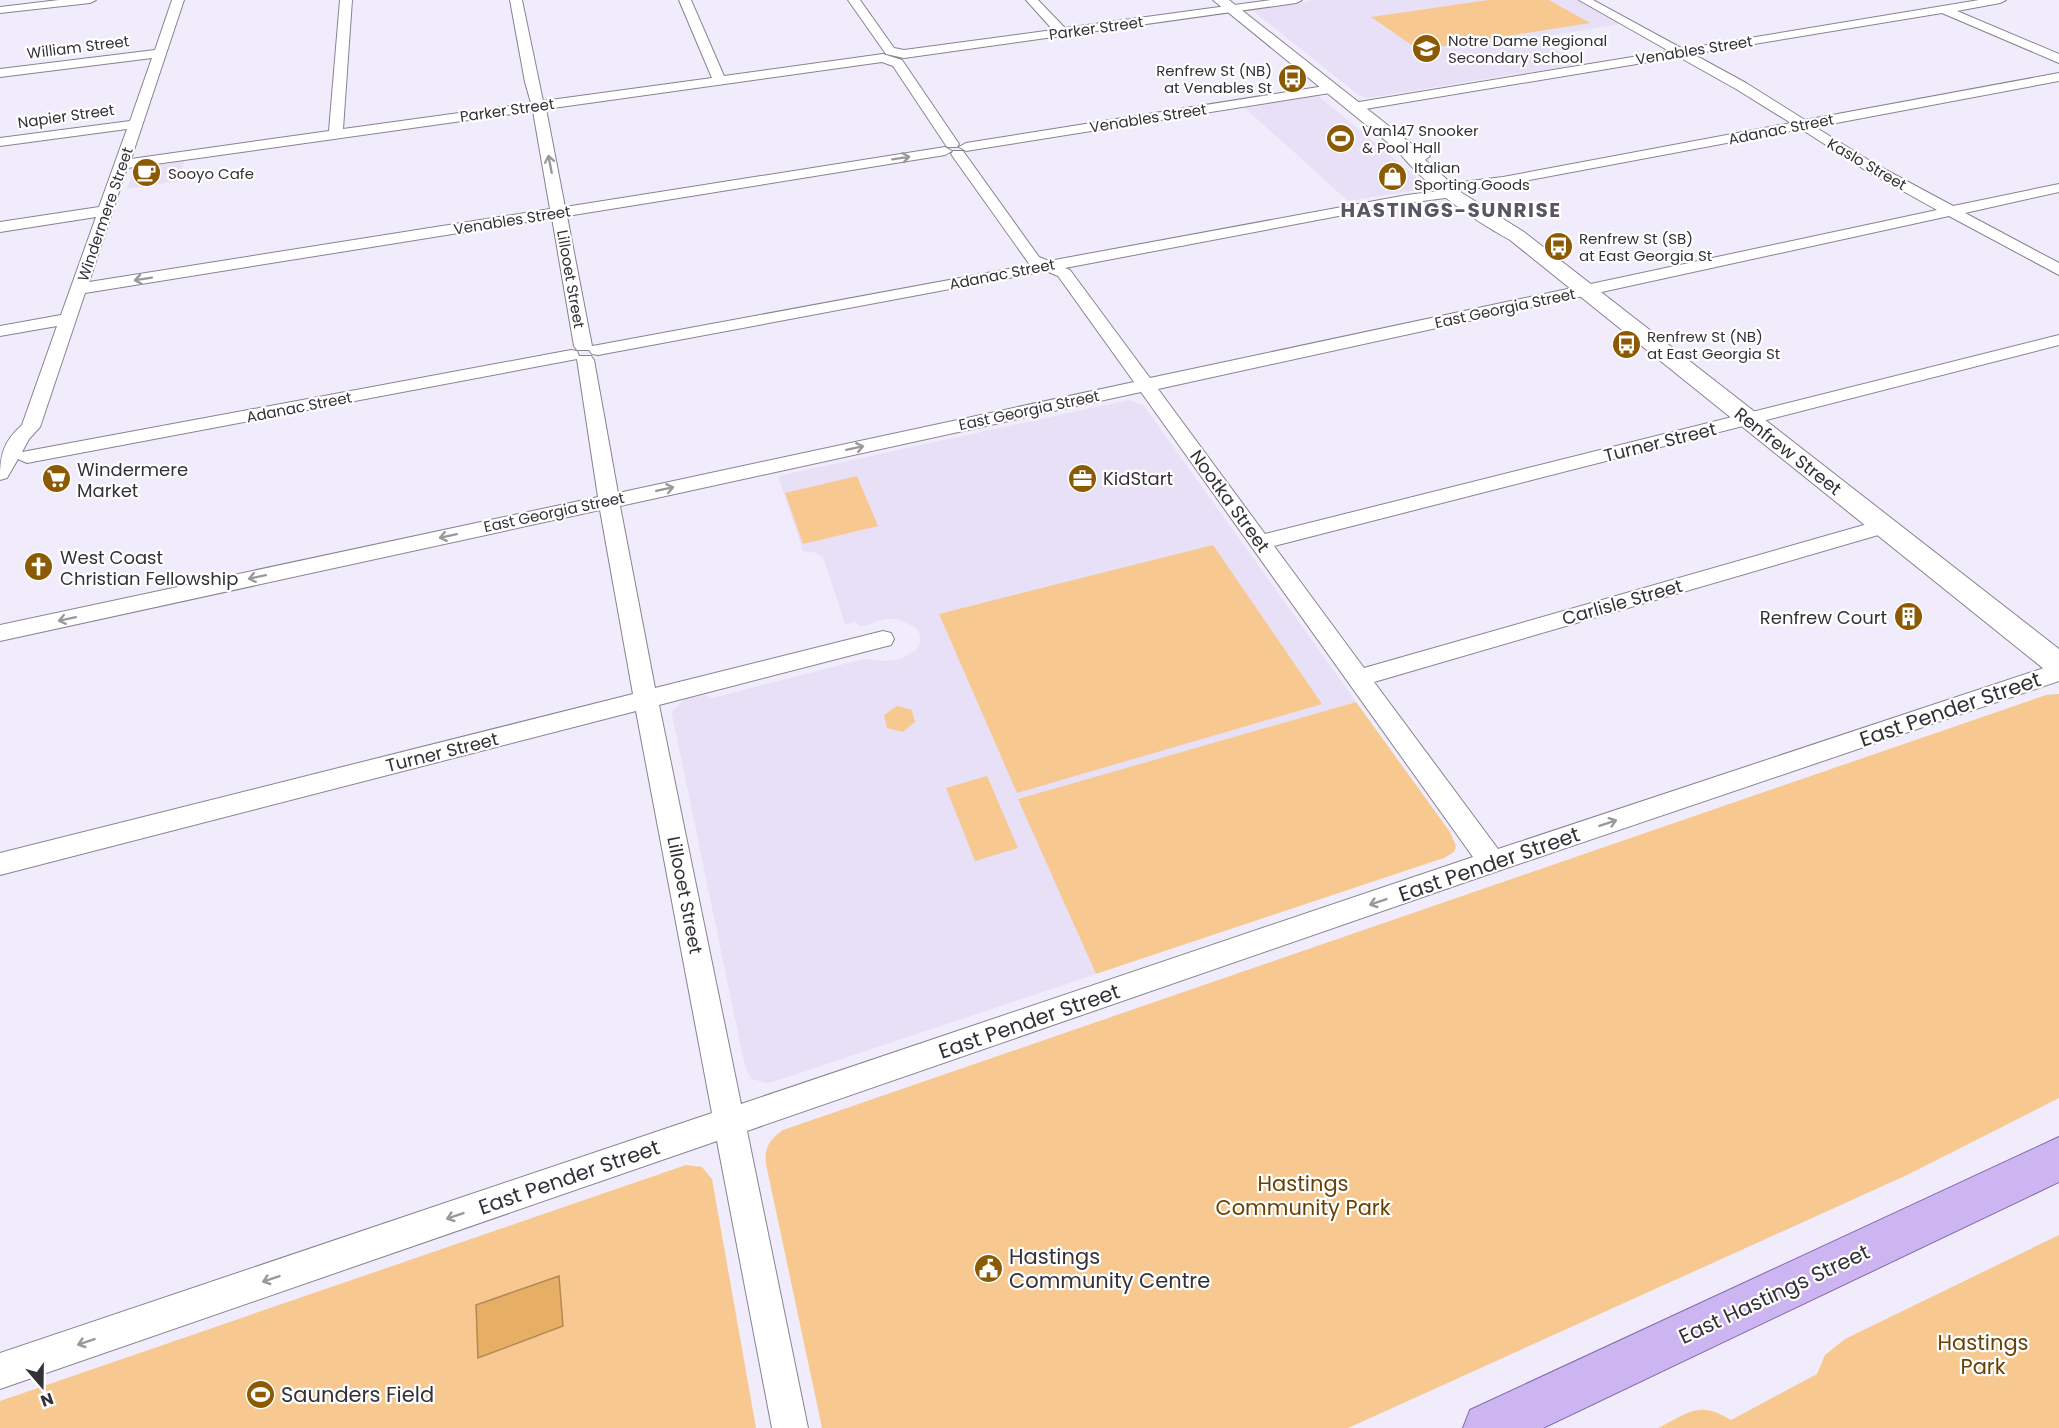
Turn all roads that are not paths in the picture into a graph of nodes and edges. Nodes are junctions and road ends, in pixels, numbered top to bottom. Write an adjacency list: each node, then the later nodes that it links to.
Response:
1 (90, 0): 14 (street)
2 (178, 0): 16 (street, Windermere Street)
3 (346, 0): 28 (street)
4 (516, 0): 24 (street, Lillooet Street)
5 (685, 0): 22 (street)
6 (854, 0): 18 (street, Nootka Street)
7 (1032, 0): 15 (street)
8 (1296, 0): 12 (street, Parker Street)
9 (1585, 0): 17 (street, Kaslo Street)
10 (1922, 0): 13 (street)
11 (2000, 0): 13 (street, Venables Street)
12 (1226, 5): 15 (street, Parker Street); 23 (street, Renfrew Street)
13 (1944, 9): 17 (street, Venables Street); 19 (street)
14 (0, 10)
15 (1063, 33): 18 (street, Parker Street)
16 (160, 53): 20 (street, William Street); 26 (street, Windermere Street)
17 (1680, 53): 25 (street, Venables Street); 27 (street, Kaslo Street)
18 (893, 56): 22 (street, Parker Street); 30 (street, Nootka Street)
19 (2059, 59)
20 (0, 73)
21 (2059, 76): 27 (street, Adanac Street)
22 (720, 81): 24 (street, Parker Street)
23 (1331, 89): 25 (street, Renfrew Street); 30 (street, Venables Street)
24 (537, 106): 28 (street, Parker Street); 36 (street, Lillooet Street, one-way to 24)
25 (1353, 107): 33 (street, Renfrew Street)
26 (136, 123): 29 (street, Napier Street); 31 (street, Windermere Street)
27 (1803, 125): 33 (street, Adanac Street); 35 (street, Kaslo Street)
28 (336, 134): 31 (street, Parker Street)
29 (0, 142)
30 (955, 149): 36 (street, Venables Street, one-way to 30); 38 (street, Nootka Street)
31 (123, 164): 34 (street, Windermere Street)
32 (2059, 188): 35 (street, East Georgia Street)
33 (1457, 189): 38 (street, Adanac Street); 41 (street, Renfrew Street)
34 (106, 211): 37 (street); 40 (street, Windermere Street)
35 (1952, 211): 39 (street, Kaslo Street); 41 (street, East Georgia Street)
36 (559, 213): 40 (street, Venables Street, one-way to 40); 45 (street, Lillooet Street)
37 (0, 227)
38 (1047, 266): 45 (street, Adanac Street); 46 (street, Nootka Street)
39 (2059, 270)
40 (79, 289): 42 (street, Windermere Street)
41 (1586, 291): 46 (street, East Georgia Street); 47 (street, Renfrew Street)
42 (69, 319): 43 (street); 48 (street, Windermere Street)
43 (0, 331)
44 (2059, 340): 47 (street, Turner Street)
45 (584, 353): 48 (street, Adanac Street); 51 (street, Lillooet Street)
46 (1146, 386): 51 (street, East Georgia Street, one-way to 46); 53 (street, Nootka Street)
47 (1749, 420): 52 (street, Renfrew Street); 53 (street, Turner Street)
48 (13, 453): 49 (street, Windermere Street); 50 (street, Windermere Street)
49 (0, 474)
50 (0, 490)
51 (607, 501): 54 (street, East Georgia Street, one-way to 54); 59 (street, Lillooet Street)
52 (1885, 526): 56 (street, Renfrew Street); 58 (street, Carlisle Street)
53 (1260, 542): 58 (street, Nootka Street)
54 (0, 633)
55 (884, 639): 59 (street, Turner Street)
56 (2059, 665)
57 (2059, 672): 60 (street, East Pender Street, one-way to 57)
58 (1359, 678): 60 (street, Nootka Street)
59 (646, 700): 61 (street, Turner Street); 62 (street, Lillooet Street)
60 (1492, 862): 62 (street, East Pender Street, one-way to 62)
61 (0, 864)
62 (729, 1123): 64 (street, East Pender Street, one-way to 64); 65 (street, Lillooet Street)
63 (2059, 1159): 66 (main road, East Hastings Street)
64 (0, 1371)
65 (790, 1428)
66 (1488, 1428)

